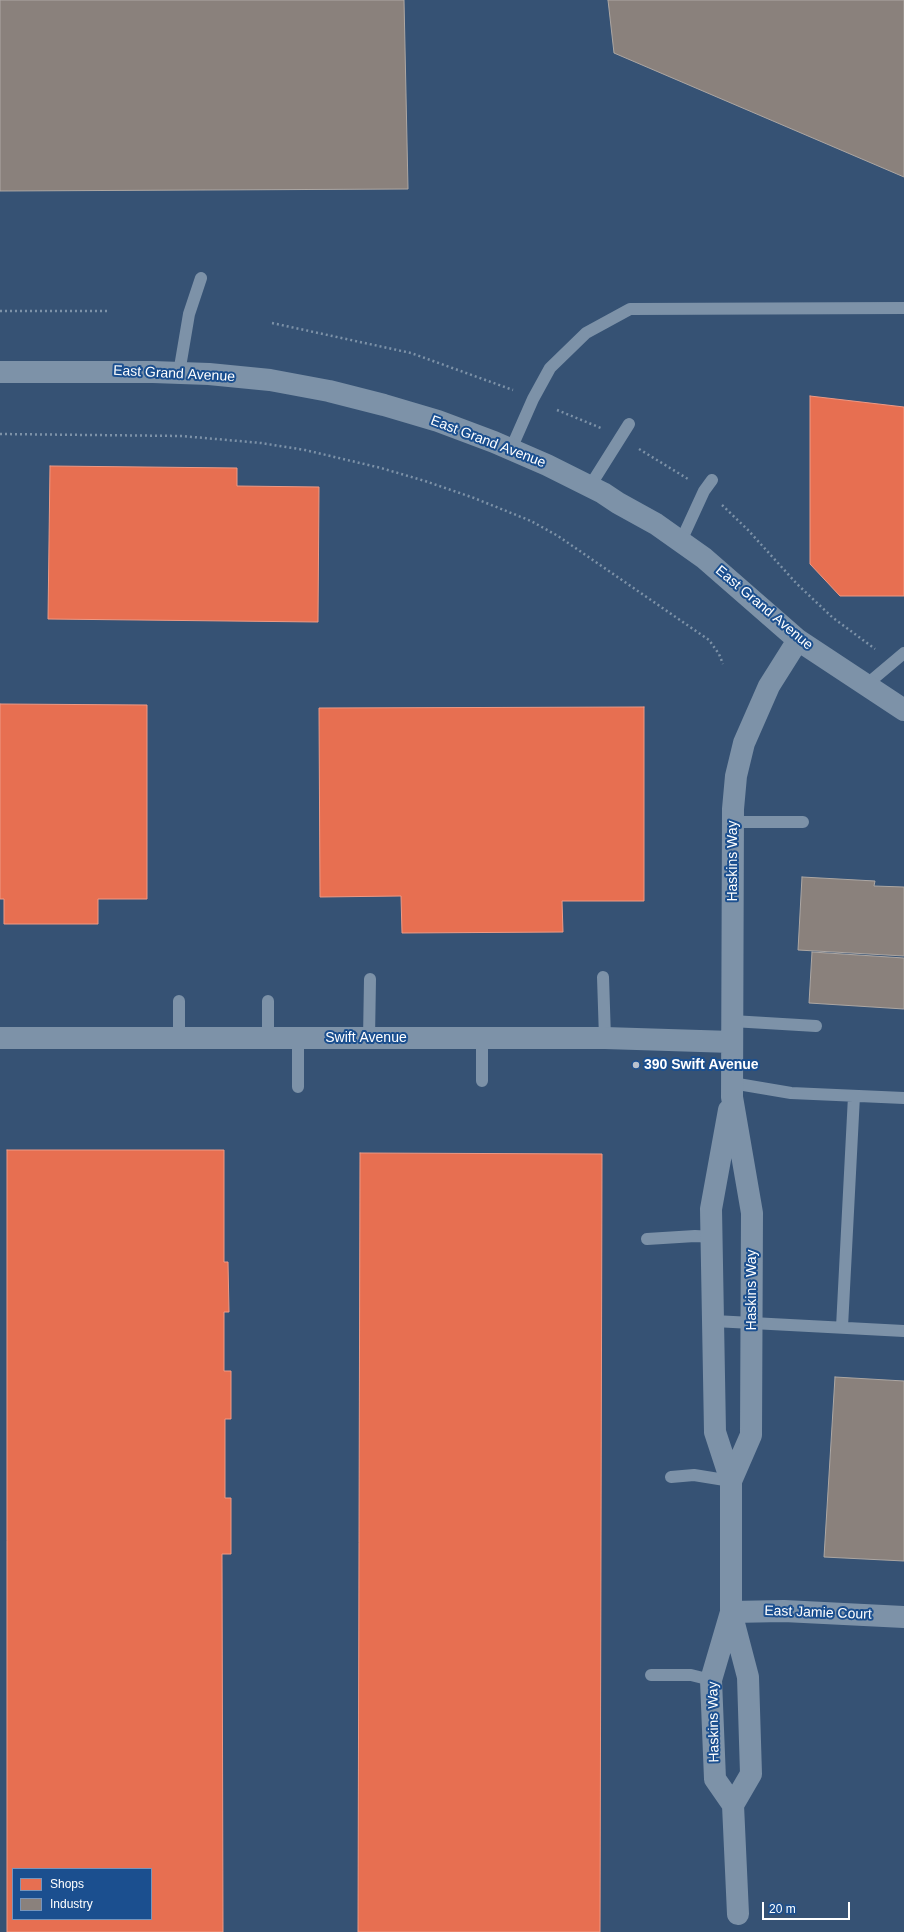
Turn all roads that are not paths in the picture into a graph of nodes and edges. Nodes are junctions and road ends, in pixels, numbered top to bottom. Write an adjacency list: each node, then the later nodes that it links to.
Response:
1 (201, 278): 4 (lane)
2 (904, 308): 6 (lane)
3 (0, 372): 4 (street, East Grand Avenue)
4 (179, 373): 6 (street, East Grand Avenue)
5 (629, 424): 8 (lane)
6 (511, 449): 8 (street, East Grand Avenue)
7 (712, 480): 9 (lane)
8 (590, 486): 9 (street, East Grand Avenue)
9 (680, 541): 10 (street, East Grand Avenue)
10 (798, 640): 12 (street, East Grand Avenue); 14 (street, Haskins Way)
11 (904, 653): 12 (lane)
12 (866, 685): 13 (street, East Grand Avenue)
13 (904, 710)
14 (733, 822): 15 (lane); 20 (street, Haskins Way)
15 (804, 822)
16 (603, 977): 28 (lane)
17 (370, 979): 26 (lane)
18 (179, 1001): 23 (lane)
19 (268, 1001): 24 (lane)
20 (732, 1021): 21 (lane); 29 (street, Haskins Way)
21 (816, 1026)
22 (0, 1038): 23 (street, Swift Avenue)
23 (179, 1038): 24 (street, Swift Avenue)
24 (268, 1038): 25 (street, Swift Avenue)
25 (298, 1038): 26 (street, Swift Avenue); 31 (lane)
26 (369, 1038): 27 (street, Swift Avenue)
27 (482, 1038): 28 (street, Swift Avenue); 30 (lane)
28 (605, 1038): 29 (street, Swift Avenue)
29 (732, 1042): 32 (street, Haskins Way)
30 (482, 1081)
31 (298, 1087)
32 (732, 1090): 33 (lane); 35 (street, Haskins Way); 38 (street, Haskins Way)
33 (854, 1096): 34 (lane); 39 (lane)
34 (904, 1098)
35 (713, 1237): 36 (lane); 37 (street, Haskins Way)
36 (647, 1239)
37 (714, 1321): 38 (lane); 42 (street, Haskins Way)
38 (752, 1322): 39 (lane); 42 (street, Haskins Way)
39 (842, 1328): 40 (lane)
40 (904, 1331)
41 (671, 1477): 42 (lane)
42 (732, 1481): 43 (street, Haskins Way)
43 (732, 1612): 44 (street, East Jamie Court); 46 (street, Haskins Way); 47 (street, Haskins Way)
44 (904, 1617)
45 (651, 1675): 46 (lane)
46 (711, 1680): 47 (street, Haskins Way)
47 (733, 1805): 48 (street)
48 (738, 1914)

